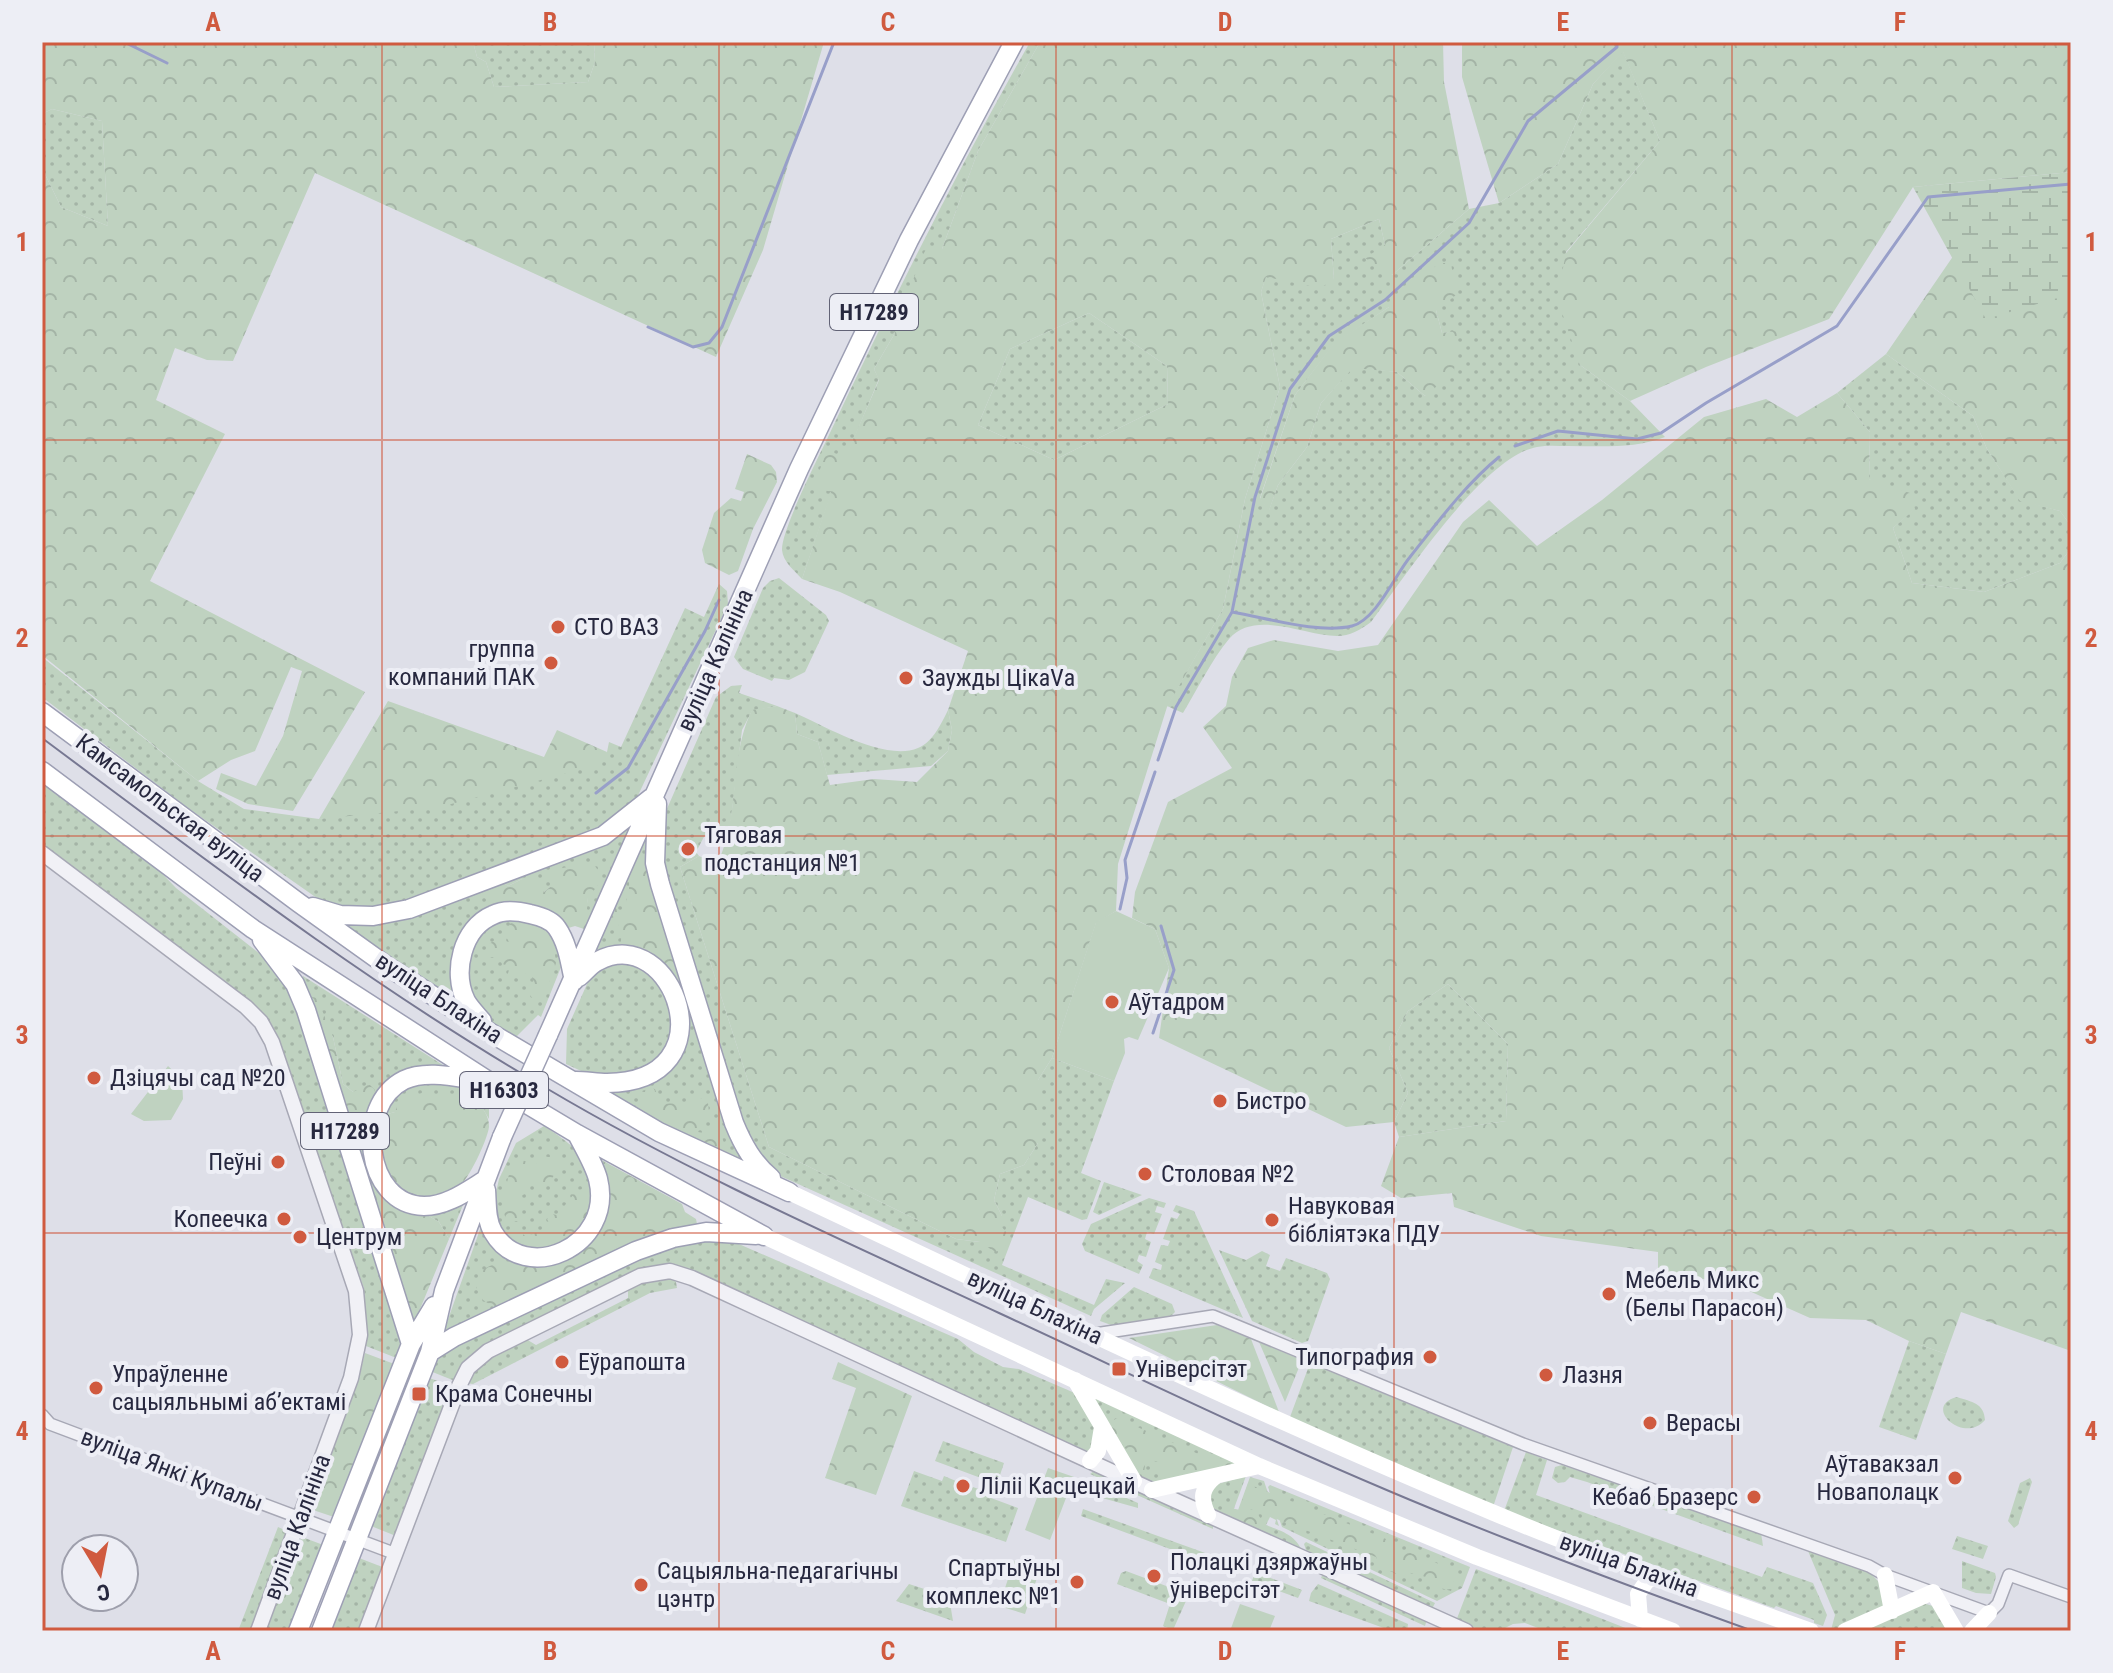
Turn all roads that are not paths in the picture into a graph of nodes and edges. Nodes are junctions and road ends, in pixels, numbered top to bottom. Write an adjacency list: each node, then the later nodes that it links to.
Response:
1 (1014, 42): 4 (main road, вуліца Калініна / Н17289)
2 (42, 712): 6 (main road, Камсамольская вуліца / Н16303)
3 (42, 771): 7 (main road, Камсамольская вуліца / Н16303)
4 (658, 790): 6 (main road, Н17289); 8 (main road, вуліца Калініна / Н17289); 14 (main road, Н17289)
5 (42, 853): 31 (street, вуліца Калініна)
6 (299, 903): 9 (main road, вуліца Блахіна / Н16303)
7 (253, 929): 11 (main road, вуліца Блахіна / Н16303); 18 (main road, Н17289)
8 (574, 981): 9 (main road); 10 (main road, Н17289); 13 (main road, вуліца Калініна / Н17289, bridge)
9 (491, 1033): 10 (main road, вуліца Блахіна / Н16303)
10 (571, 1080): 14 (main road, вуліца Блахіна / Н16303)
11 (490, 1082): 12 (main road, вуліца Блахіна / Н16303); 13 (main road, Н17289)
12 (577, 1134): 13 (main road, Н17289); 15 (main road, вуліца Блахіна / Н16303)
13 (485, 1180): 16 (main road, вуліца Калініна / Н17289)
14 (789, 1192): 17 (main road, вуліца Блахіна)
15 (764, 1236): 19 (main road); 20 (main road, вуліца Блахіна)
16 (444, 1291): 18 (main road, вуліца Калініна / Н17289); 19 (main road, вуліца Калініна / Н17289)
17 (1094, 1334): 35 (street); 36 (main road, вуліца Блахіна)
18 (411, 1344): 22 (main road, вуліца Калініна / Н17289)
19 (430, 1352): 24 (main road, вуліца Калініна / Н17289)
20 (1075, 1380): 23 (main road); 26 (main road, вуліца Блахіна)
21 (42, 1415): 31 (street, вуліца Янкі Купалы)
22 (381, 1422): 24 (main road); 32 (main road, вуліца Калініна / Н17289)
23 (1102, 1427): 25 (main road); 28 (main road)
24 (400, 1428): 33 (main road, вуліца Калініна / Н17289)
25 (1090, 1461): 28 (street); 34 (street)
26 (1259, 1466): 27 (main road); 41 (main road, вуліца Блахіна)
27 (1216, 1476): 29 (main road); 30 (main road)
28 (1134, 1481): 29 (street)
29 (1152, 1490): 30 (street)
30 (1208, 1515): 42 (street)
31 (301, 1519): 32 (street, вуліца Янкі Купалы); 43 (street, вуліца Калініна)
32 (338, 1532): 33 (street, вуліца Янкі Купалы); 44 (main road, вуліца Калініна / Н17289)
33 (356, 1539): 34 (street, вуліца Янкі Купалы); 45 (main road, вуліца Калініна / Н17289)
34 (396, 1554): 46 (street)
35 (1885, 1575): 37 (street); 39 (main road)
36 (1657, 1576): 41 (main road); 49 (main road, вуліца Блахіна)
37 (1933, 1592): 39 (main road); 40 (street); 51 (main road)
38 (2071, 1596): 40 (street)
39 (1892, 1611): 50 (main road)
40 (1989, 1613): 52 (main road)
41 (1640, 1619): 48 (main road, вуліца Блахіна)
42 (1450, 1628): 47 (street)
43 (258, 1631)
44 (298, 1631)
45 (321, 1631)
46 (366, 1631)
47 (1466, 1631)
48 (1673, 1631)
49 (1811, 1631)
50 (1845, 1631)
51 (1956, 1631)
52 (1972, 1631)

